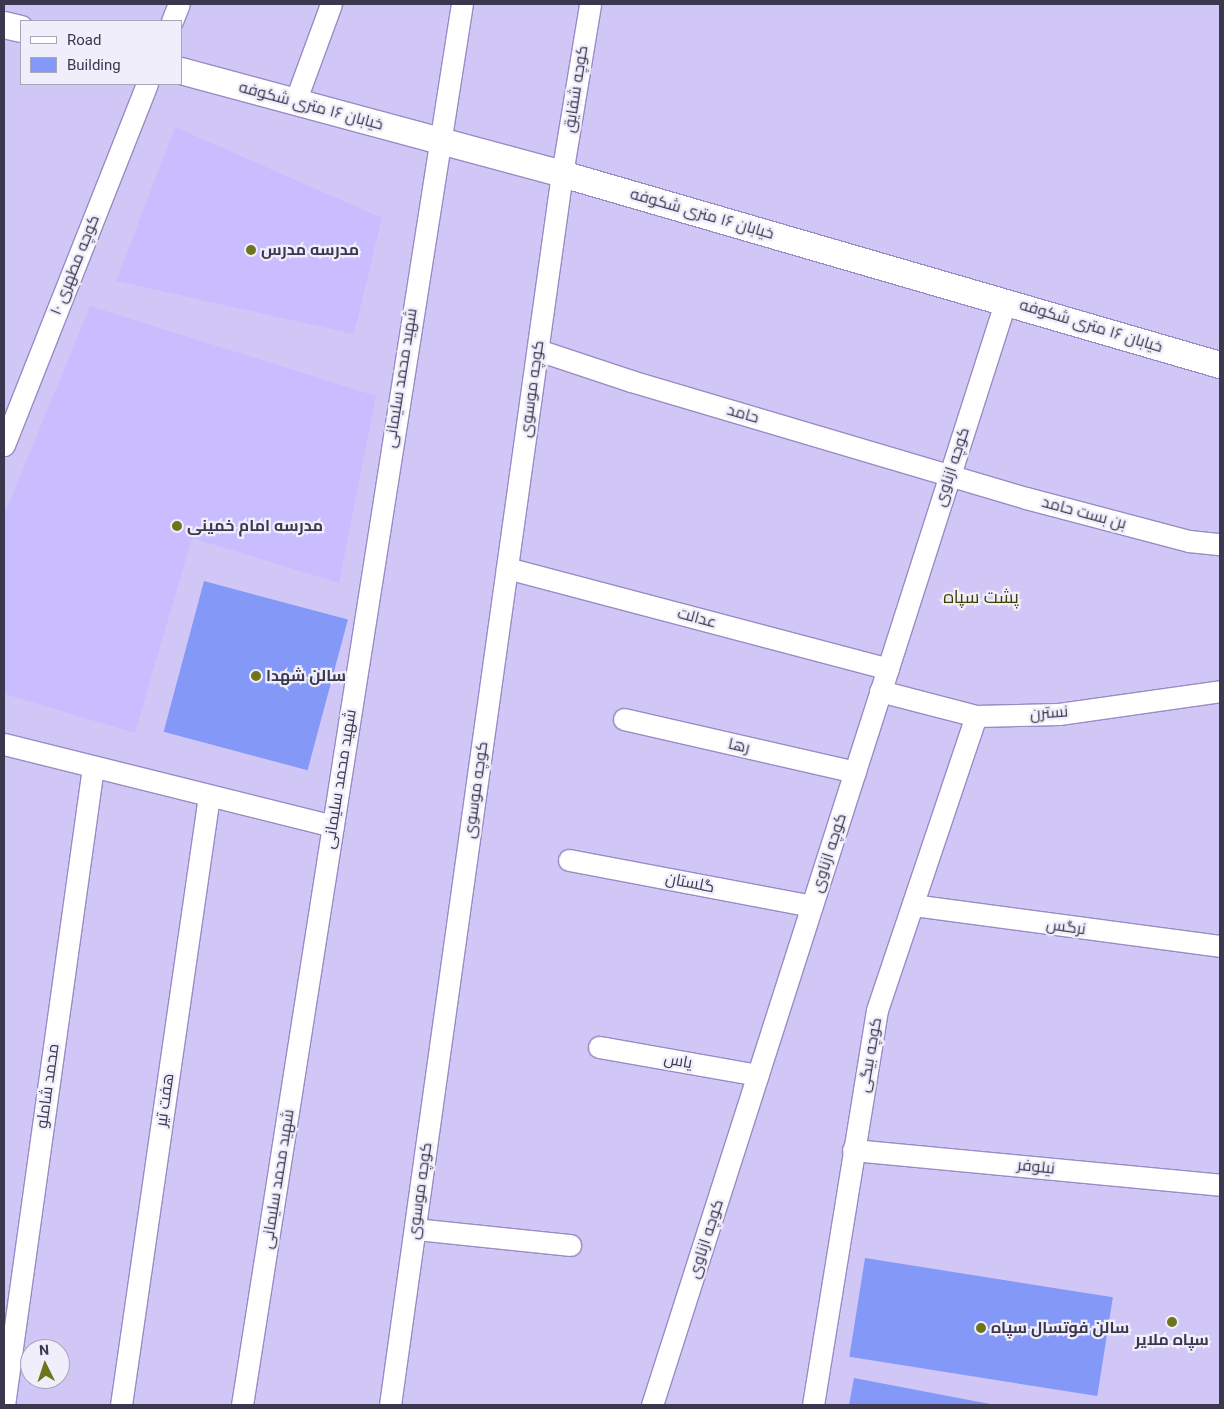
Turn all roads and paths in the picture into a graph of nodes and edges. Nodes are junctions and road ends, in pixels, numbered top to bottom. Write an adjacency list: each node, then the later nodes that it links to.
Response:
1 (179, 4): 5 (street)
2 (331, 4): 10 (street)
3 (462, 4): 11 (street, شهید محمد سلیمانی)
4 (590, 4): 12 (street, کوچه شقایق)
5 (172, 20)
6 (4, 25): 7 (street)
7 (20, 29)
8 (182, 71): 10 (street, خیابان ۱۶ متری شکوفه)
9 (147, 85): 16 (street, کوچه مطهری ۱۰)
10 (295, 102): 11 (street, خیابان ۱۶ متری شکوفه)
11 (438, 140): 12 (street, خیابان ۱۶ متری شکوفه); 29 (street, شهید محمد سلیمانی)
12 (562, 174): 13 (street, خیابان ۱۶ متری شکوفه); 14 (street, کوچه موسوی)
13 (1006, 300): 15 (street, خیابان ۱۶ متری شکوفه); 17 (street, کوچه ازناوی)
14 (538, 350): 17 (street, حامد); 19 (street, کوچه موسوی)
15 (1220, 364)
16 (4, 445)
17 (950, 475): 18 (street, بن بست حامد); 20 (street, کوچه ازناوی)
18 (1220, 544)
19 (507, 568): 20 (street, عدالت); 38 (street, کوچه موسوی)
20 (888, 669): 21 (street, کوچه ازناوی)
21 (880, 691): 23 (street, نسترن); 27 (street, کوچه ازناوی)
22 (1220, 691): 23 (street, نسترن)
23 (976, 716): 31 (street, کوچه بیگی)
24 (624, 720): 27 (street, رها)
25 (4, 744): 26 (street)
26 (93, 767): 28 (street); 40 (street, محمد شاملو)
27 (855, 772): 32 (street, کوچه ازناوی)
28 (209, 796): 29 (street); 41 (street, هفت تیر)
29 (333, 826): 42 (street, شهید محمد سلیمانی)
30 (569, 860): 32 (street, گلستان)
31 (913, 905): 33 (street, نرگس); 36 (street, کوچه بیگی)
32 (812, 906): 35 (street, کوچه ازناوی)
33 (1220, 946)
34 (598, 1047): 35 (street, یاس)
35 (758, 1075): 44 (street, کوچه ازناوی)
36 (853, 1150): 37 (street, نیلوفر); 45 (street, کوچه بیگی)
37 (1220, 1185)
38 (415, 1229): 39 (street); 43 (street, کوچه موسوی)
39 (570, 1244)
40 (4, 1405)
41 (121, 1405)
42 (242, 1405)
43 (390, 1405)
44 (652, 1405)
45 (813, 1405)

